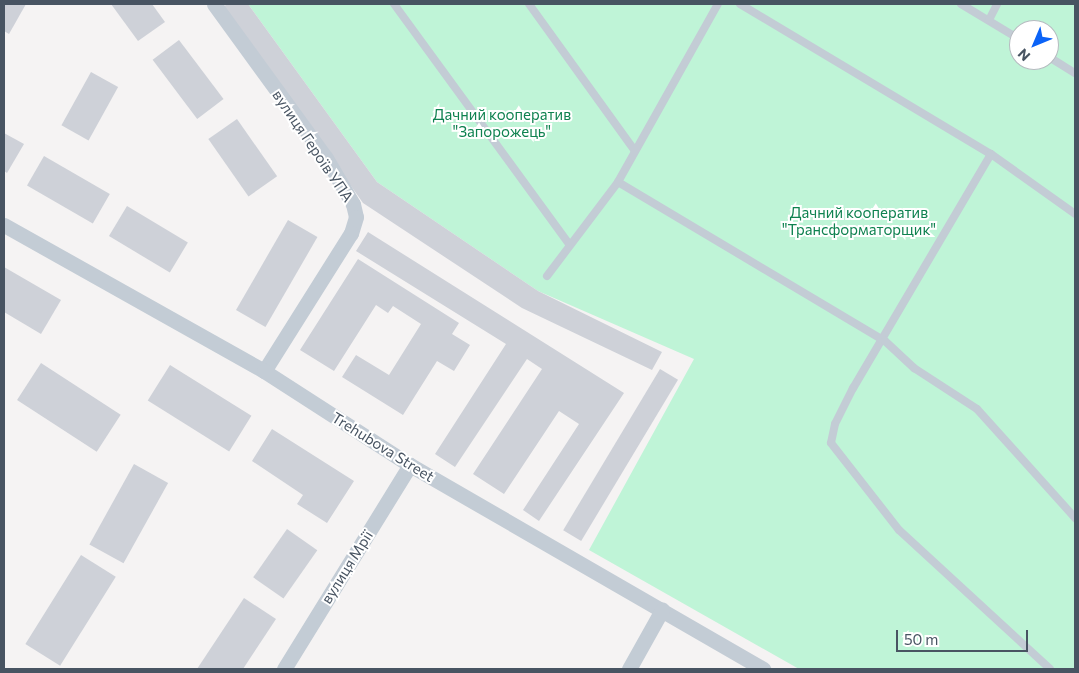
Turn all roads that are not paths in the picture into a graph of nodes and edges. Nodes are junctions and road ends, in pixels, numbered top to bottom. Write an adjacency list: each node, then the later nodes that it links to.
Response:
1 (394, 4): 17 (lane)
2 (529, 4): 12 (lane)
3 (718, 4): 12 (lane)
4 (740, 4): 13 (lane)
5 (961, 4): 8 (lane)
6 (997, 4): 8 (lane)
7 (217, 5): 20 (street, вулиця Героїв УПА)
8 (989, 20): 9 (lane)
9 (1009, 33)
10 (1059, 63): 11 (lane)
11 (1075, 73)
12 (635, 151): 14 (lane)
13 (991, 154): 15 (lane); 19 (lane)
14 (618, 182): 17 (lane); 19 (lane)
15 (1075, 214)
16 (4, 225): 20 (street, Trehubova Street)
17 (568, 243): 18 (lane)
18 (547, 276)
19 (885, 341): 22 (lane); 27 (lane)
20 (264, 370): 21 (street, Trehubova Street)
21 (410, 465): 23 (street, Trehubova Street); 24 (street, вулиця Мрії)
22 (1075, 518)
23 (662, 610): 25 (street); 26 (street, Trehubova Street)
24 (284, 669)
25 (629, 669)
26 (763, 669)
27 (1050, 669)

